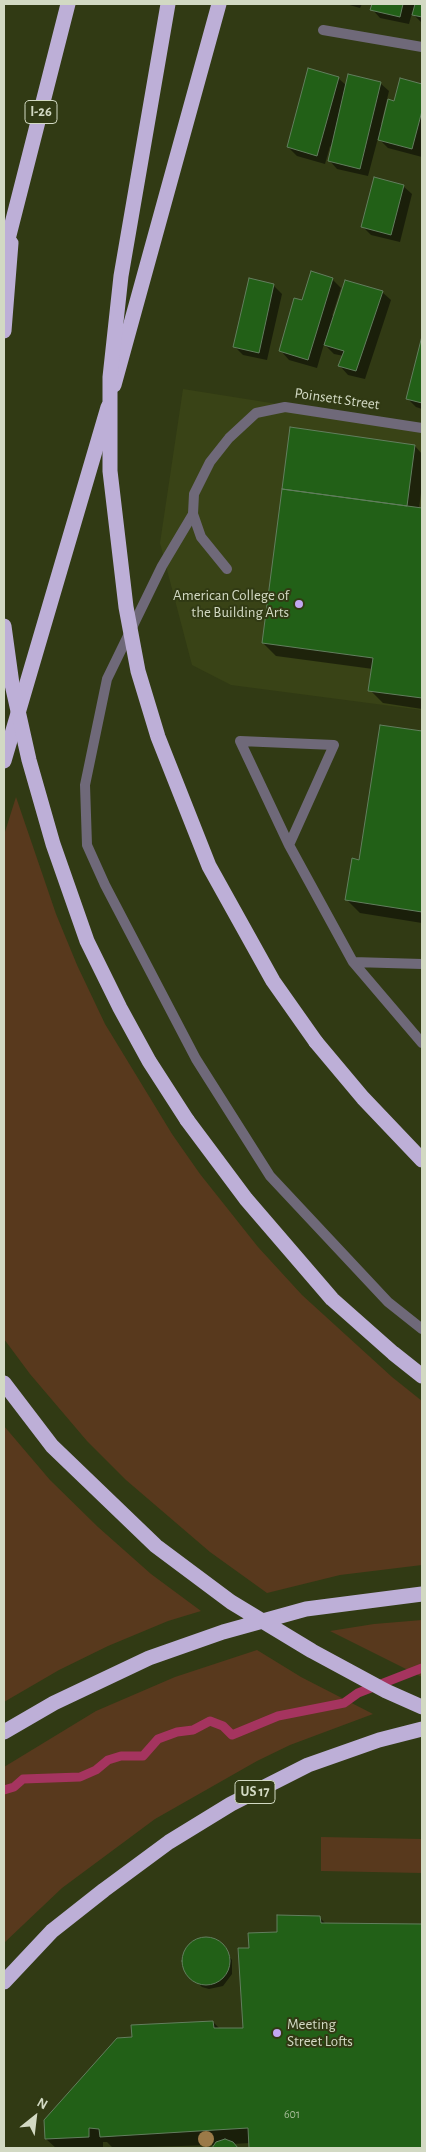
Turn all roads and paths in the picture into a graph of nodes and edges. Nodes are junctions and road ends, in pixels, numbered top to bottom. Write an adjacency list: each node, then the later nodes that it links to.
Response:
1 (68, 4): 6 (highway, I-26)
2 (168, 4): 18 (highway, bridge)
3 (219, 4): 13 (highway)
4 (323, 30): 5 (street)
5 (422, 47)
6 (13, 220): 7 (highway, I-26); 8 (highway)
7 (4, 255)
8 (4, 332)
9 (422, 428): 10 (street, Poinsett Street)
10 (193, 514): 11 (street, Poinsett Street); 19 (street)
11 (227, 570)
12 (4, 626): 20 (highway, bridge)
13 (4, 761)
14 (288, 845): 14 (street); 15 (street)
15 (353, 962): 16 (street); 17 (street)
16 (422, 964)
17 (422, 1043)
18 (422, 1160)
19 (422, 1329)
20 (422, 1376)
21 (4, 1383): 23 (highway)
22 (422, 1594): 25 (highway)
23 (422, 1706)
24 (422, 1728): 26 (highway, US 17)
25 (4, 1732)
26 (4, 1982)

